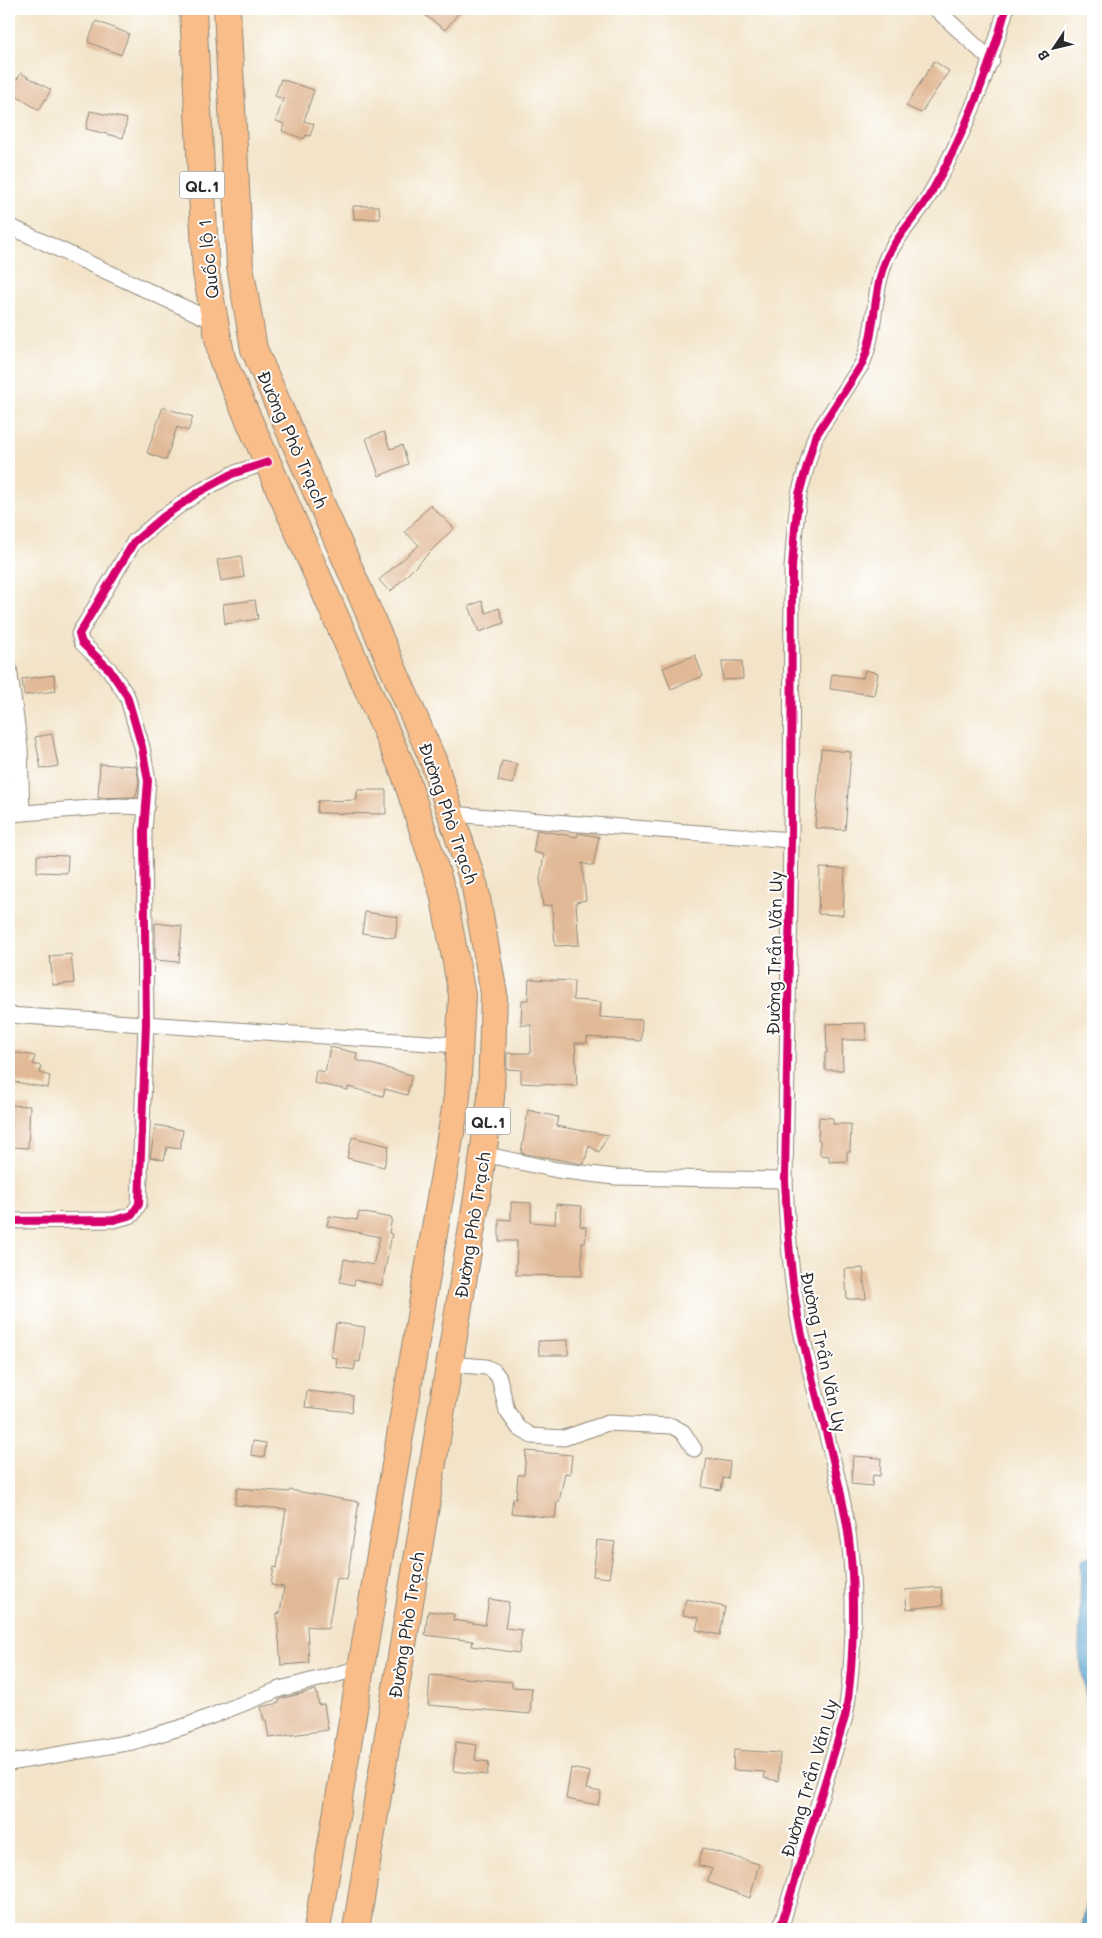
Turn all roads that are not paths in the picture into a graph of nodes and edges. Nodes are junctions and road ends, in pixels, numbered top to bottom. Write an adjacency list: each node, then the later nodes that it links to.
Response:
1 (193, 9): 7 (highway, Quốc lộ 1 / QL.1)
2 (227, 9): 8 (highway, Quốc lộ 1 / QL.1)
3 (936, 9): 5 (street)
4 (1006, 9): 5 (street, Đường Trần Văn Uy)
5 (992, 61): 15 (street, Đường Trần Văn Uy)
6 (9, 226): 7 (street)
7 (215, 322): 9 (highway, Quốc lộ 1 / QL.1)
8 (254, 349): 14 (highway, Đường Phò Trạch / QL.1)
9 (222, 360): 10 (highway, Đường Phò Trạch / QL.1)
10 (268, 462): 12 (street); 18 (highway, Đường Phò Trạch / QL.1)
11 (9, 668): 13 (street)
12 (147, 807): 13 (street); 17 (street)
13 (15, 814)
14 (451, 814): 15 (street); 19 (highway, Đường Phò Trạch / QL.1)
15 (791, 840): 20 (street, Đường Trần Văn Uy)
16 (9, 1015): 17 (street)
17 (146, 1024): 18 (street); 21 (street)
18 (459, 1045): 24 (highway, Đường Phò Trạch / QL.1)
19 (483, 1154): 20 (street); 22 (highway, Đường Phò Trạch / QL.1)
20 (785, 1180): 28 (street, Đường Trần Văn Uy)
21 (9, 1221)
22 (449, 1364): 23 (street); 27 (highway, Đường Phò Trạch / QL.1)
23 (694, 1449)
24 (361, 1668): 25 (street); 26 (highway, Đường Phò Trạch / QL.1)
25 (9, 1763)
26 (317, 1929)
27 (356, 1929)
28 (780, 1929)

